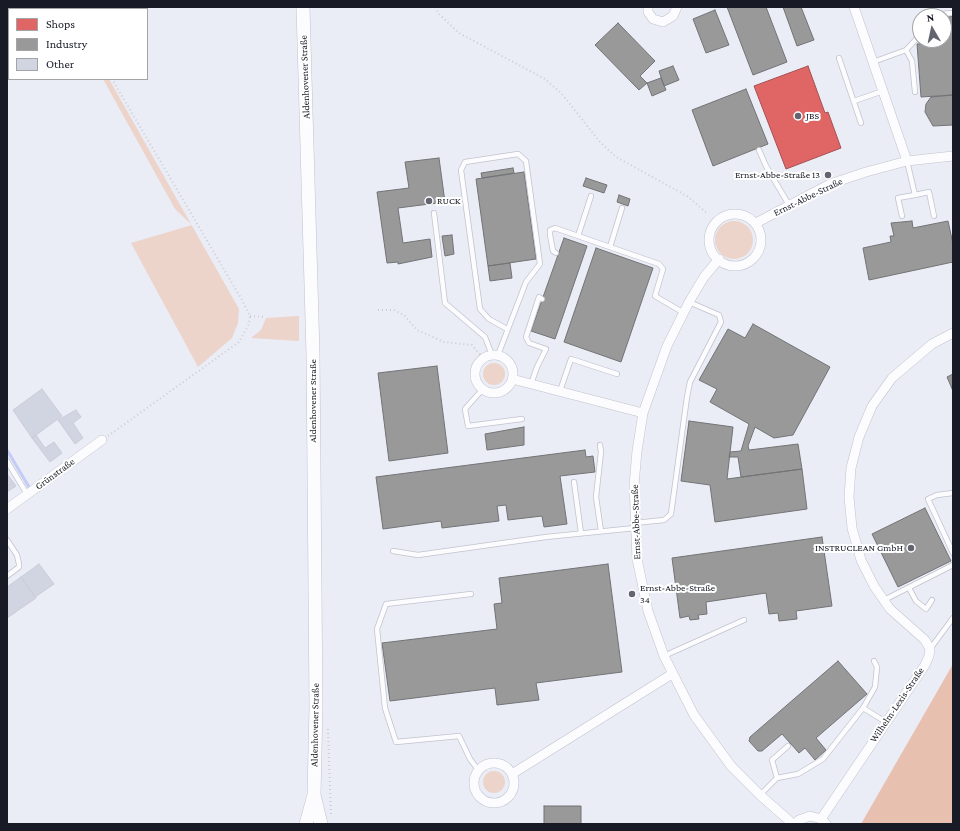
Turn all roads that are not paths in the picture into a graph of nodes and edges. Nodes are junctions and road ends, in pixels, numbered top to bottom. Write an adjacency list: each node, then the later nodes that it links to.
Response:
1 (303, 7): 72 (main road, Aldenhovener Straße)
2 (648, 7): 3 (street)
3 (677, 7)
4 (854, 7): 8 (street)
5 (912, 44): 6 (lane)
6 (906, 50): 8 (lane); 10 (lane)
7 (839, 58): 11 (lane)
8 (873, 62): 9 (street)
9 (883, 92): 11 (lane); 15 (street)
10 (915, 92)
11 (854, 101): 12 (lane)
12 (861, 123)
13 (758, 150): 18 (lane)
14 (953, 156): 15 (street, Ernst-Abbe-Straße)
15 (907, 161): 16 (lane); 18 (street, Ernst-Abbe-Straße)
16 (915, 195): 21 (lane); 22 (lane)
17 (591, 196): 24 (lane)
18 (788, 205): 23 (street, Ernst-Abbe-Straße)
19 (622, 208): 25 (lane)
20 (434, 213): 33 (lane)
21 (902, 216)
22 (934, 216)
23 (756, 223): 27 (street); 27 (street)
24 (578, 236): 25 (lane); 26 (lane)
25 (610, 247): 30 (lane)
26 (556, 253)
27 (718, 259): 29 (street, Ernst-Abbe-Straße)
28 (542, 298): 36 (lane)
29 (689, 302): 30 (street, Ernst-Abbe-Straße); 48 (lane)
30 (684, 313): 39 (street, Ernst-Abbe-Straße)
31 (507, 329): 31 (lane); 33 (lane)
32 (952, 336): 58 (street)
33 (491, 356): 35 (street); 37 (street)
34 (617, 374): 38 (lane)
35 (512, 379): 36 (street); 37 (street)
36 (531, 384): 38 (street)
37 (482, 390): 40 (lane)
38 (560, 392): 39 (street)
39 (644, 413): 48 (street, Ernst-Abbe-Straße)
40 (522, 419)
41 (102, 440): 46 (street, Grünstraße)
42 (600, 445): 49 (lane)
43 (7, 461): 46 (lane)
44 (574, 482): 50 (lane)
45 (953, 493): 53 (lane)
46 (27, 494): 47 (street, Grünstraße)
47 (7, 509)
48 (635, 525): 49 (lane); 63 (street, Ernst-Abbe-Straße)
49 (601, 531): 50 (lane)
50 (581, 533): 52 (lane)
51 (7, 540): 55 (lane)
52 (393, 551)
53 (953, 552)
54 (953, 565): 56 (lane)
55 (7, 576)
56 (909, 588): 58 (lane); 59 (lane)
57 (471, 594): 69 (lane)
58 (884, 600): 62 (street)
59 (932, 600)
60 (953, 618): 62 (lane)
61 (744, 620): 63 (lane)
62 (930, 649): 67 (street, Wilhelm-Lexis-Straße)
63 (664, 656): 65 (street, Ernst-Abbe-Straße)
64 (874, 661): 66 (lane)
65 (672, 674): 70 (street); 73 (street, Ernst-Abbe-Straße)
66 (863, 708): 67 (lane); 71 (lane)
67 (886, 722): 74 (street, Wilhelm-Lexis-Straße)
68 (788, 746): 71 (lane)
69 (478, 771): 70 (street); 70 (street)
70 (512, 774)
71 (777, 778): 73 (lane)
72 (314, 795): 75 (main road, Aldenhovener Straße); 76 (main road, Aldenhovener Straße)
73 (760, 795): 77 (street, Ernst-Abbe-Straße)
74 (823, 822): 77 (street, Ernst-Abbe-Straße)
75 (306, 824)
76 (321, 824)
77 (794, 824)

